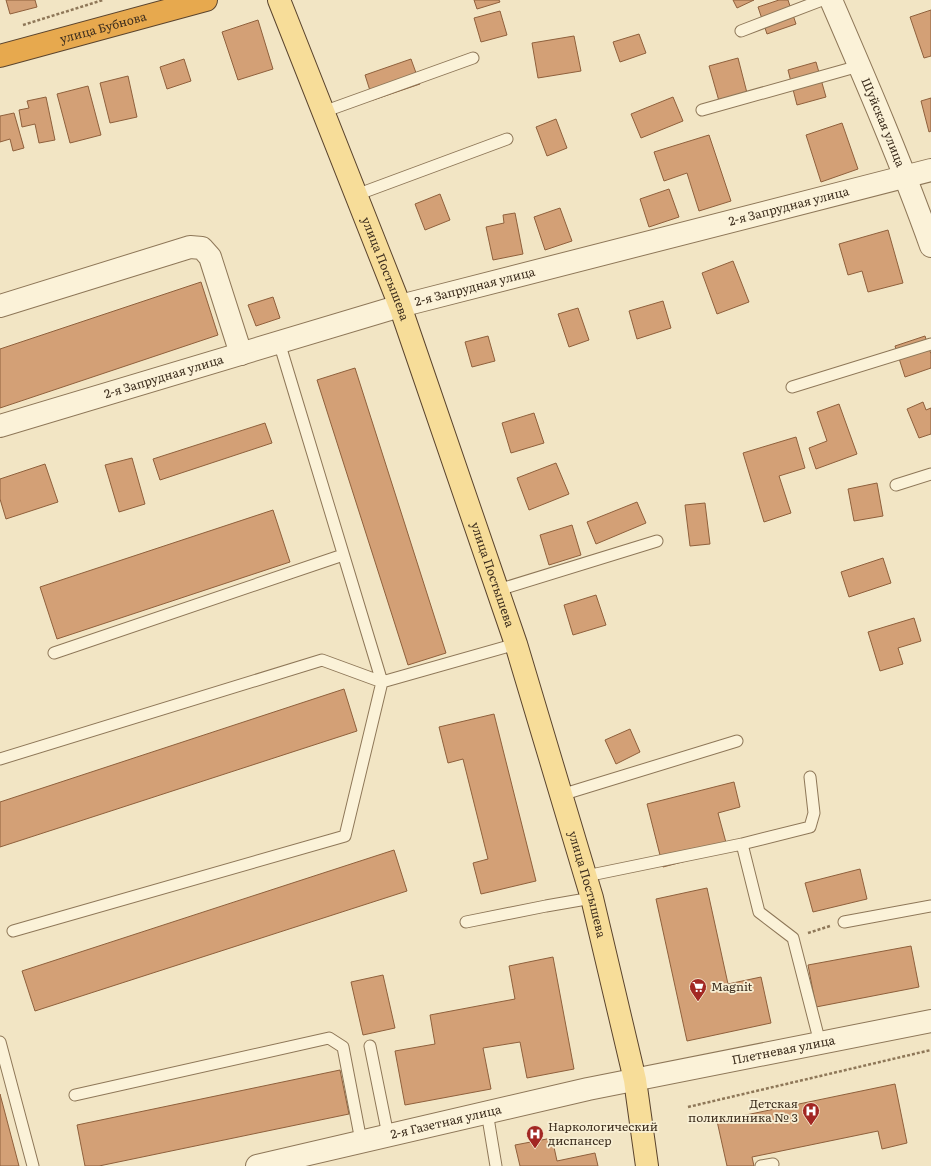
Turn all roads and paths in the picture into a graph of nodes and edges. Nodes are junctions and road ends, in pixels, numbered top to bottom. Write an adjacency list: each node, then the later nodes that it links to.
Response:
1 (103, 0): 6 (path)
2 (206, 0): 8 (highway, улица Бубнова)
3 (279, 0): 12 (main road, улица Постышева)
4 (822, 0): 7 (lane)
5 (830, 0): 10 (street, Шуйская улица)
6 (22, 25)
7 (741, 31)
8 (0, 56)
9 (473, 58): 12 (lane)
10 (859, 66): 11 (lane); 15 (street, Шуйская улица)
11 (702, 110)
12 (323, 112): 16 (main road, улица Постышева)
13 (507, 139): 16 (lane)
14 (931, 170): 15 (street, 2-я Запрудная улица)
15 (906, 178): 17 (street, Шуйская улица); 19 (street, 2-я Запрудная улица)
16 (356, 195): 19 (main road, улица Постышева)
17 (931, 246)
18 (0, 306): 22 (street)
19 (400, 306): 20 (street, 2-я Запрудная улица); 29 (main road, улица Постышева)
20 (279, 342): 22 (street, 2-я Запрудная улица); 28 (lane)
21 (931, 344): 23 (lane)
22 (241, 354): 24 (street, 2-я Запрудная улица)
23 (792, 387)
24 (0, 426)
25 (931, 474): 26 (lane)
26 (896, 485)
27 (657, 542): 29 (lane)
28 (343, 555): 31 (lane); 32 (lane)
29 (498, 590): 30 (main road, улица Постышева)
30 (516, 644): 32 (lane); 36 (main road, улица Постышева)
31 (54, 653)
32 (382, 682): 34 (lane); 43 (lane)
33 (738, 741): 36 (lane)
34 (0, 759)
35 (810, 777): 37 (lane)
36 (561, 795): 38 (main road, улица Постышева)
37 (742, 844): 38 (lane); 44 (lane)
38 (586, 876): 39 (main road, улица Постышева)
39 (592, 898): 41 (lane); 50 (main road, улица Постышева)
40 (931, 906): 42 (lane)
41 (466, 922)
42 (844, 922): 44 (path)
43 (13, 931)
44 (793, 938): 47 (lane)
45 (931, 1021): 47 (street, Плетневая улица)
46 (0, 1042): 58 (lane)
47 (820, 1043): 50 (street, Плетневая улица)
48 (370, 1046): 54 (lane)
49 (931, 1050): 52 (path)
50 (635, 1080): 53 (street, 2-я Газетная улица); 61 (main road, улица Постышева)
51 (75, 1095): 55 (lane)
52 (688, 1108)
53 (487, 1112): 54 (street, 2-я Газетная улица); 60 (lane)
54 (388, 1135): 55 (street, 2-я Газетная улица)
55 (361, 1141): 56 (street, 2-я Газетная улица)
56 (330, 1157): 59 (street, 2-я Газетная улица)
57 (773, 1164): 62 (lane)
58 (32, 1166)
59 (257, 1166)
60 (496, 1166)
61 (647, 1166)
62 (761, 1166)

